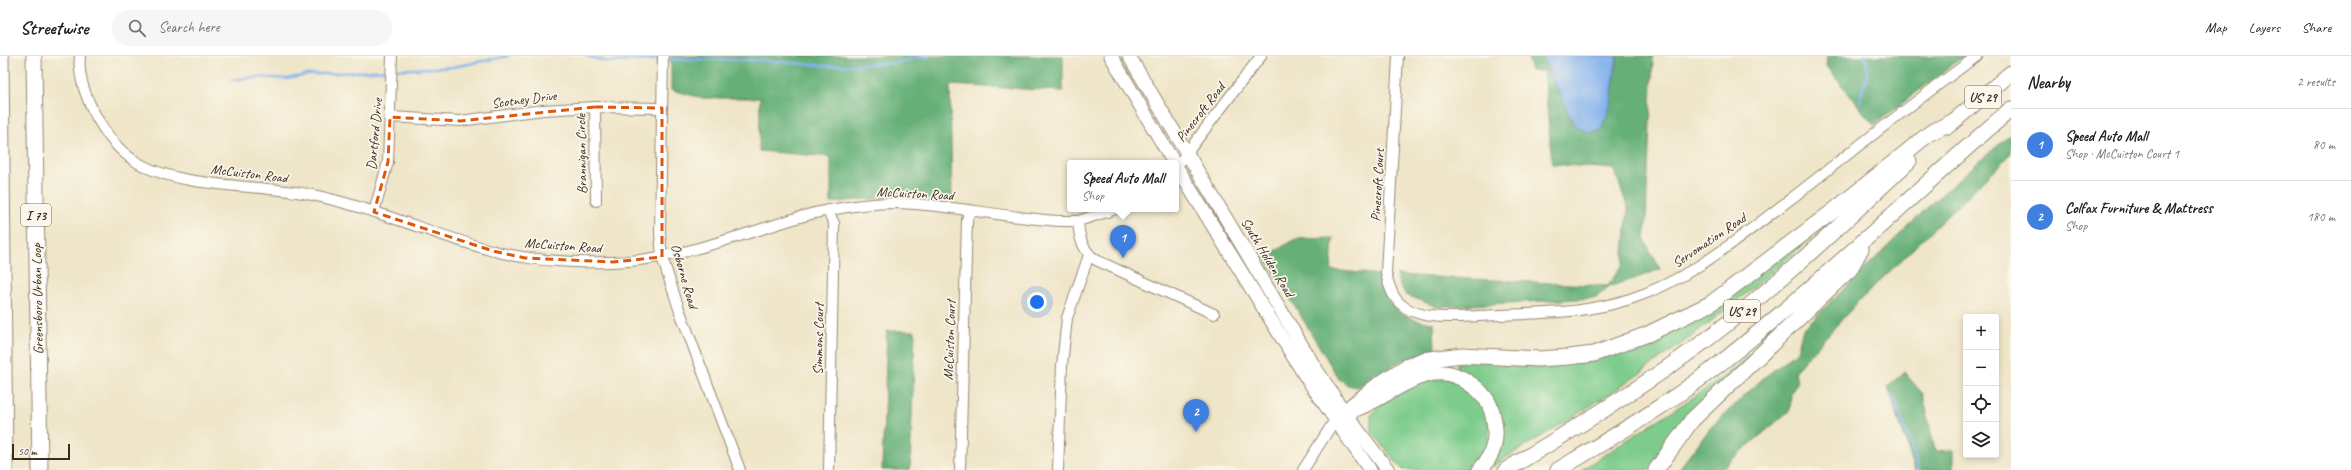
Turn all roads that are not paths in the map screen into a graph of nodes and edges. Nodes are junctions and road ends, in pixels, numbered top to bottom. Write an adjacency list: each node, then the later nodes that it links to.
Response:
1 (1, 56): 34 (highway, I 73)
2 (34, 56): 32 (highway, Greensboro Urban Loop / I 73)
3 (80, 56): 24 (street, McCuiston Road)
4 (392, 56): 15 (street, Dartford Drive)
5 (663, 56): 13 (street, Osborne Road)
6 (1111, 56): 18 (main road)
7 (1129, 56): 17 (main road, South Holden Road)
8 (1261, 56): 17 (street, Pinecroft Road)
9 (1398, 56): 30 (street, Pinecroft Court)
10 (1977, 56): 30 (street, Servomation Road)
11 (2011, 74): 16 (highway, US 29)
12 (595, 107): 13 (street, Scotney Drive); 15 (street, Scotney Drive); 21 (street, Brannigan Circle)
13 (662, 108): 29 (street, Osborne Road)
14 (2011, 109): 27 (highway, US 29)
15 (390, 117): 24 (street, Dartford Drive)
16 (1954, 121): 33 (highway); 45 (highway, US 29)
17 (1187, 153): 19 (street, Pinecroft Road); 33 (main road, South Holden Road)
18 (1172, 160)
19 (1179, 162)
20 (1179, 171): 33 (main road, South Holden Road)
21 (596, 201)
22 (827, 210): 23 (street, McCuiston Road); 29 (street, McCuiston Road); 38 (street, Simmons Court)
23 (970, 210): 26 (street, McCuiston Road); 39 (street, McCuiston Court)
24 (374, 212): 29 (street, McCuiston Road)
25 (1106, 212): 26 (street, McCuiston Road)
26 (1078, 221): 28 (street)
27 (1866, 238): 46 (highway, US 29); 47 (highway)
28 (1089, 255): 31 (street); 40 (street)
29 (662, 257): 37 (street, Osborne Road)
30 (1408, 308)
31 (1214, 314)
32 (38, 373): 35 (highway, Greensboro Urban Loop / I 73); 36 (highway)
33 (1339, 416): 41 (street); 42 (main road, South Holden Road); 43 (main road, South Holden Road); 44 (highway)
34 (5, 470)
35 (40, 470)
36 (51, 470)
37 (740, 470)
38 (829, 470)
39 (960, 470)
40 (1058, 470)
41 (1303, 470)
42 (1370, 470)
43 (1388, 470)
44 (1480, 470)
45 (1506, 470)
46 (1558, 470)
47 (1656, 470)

